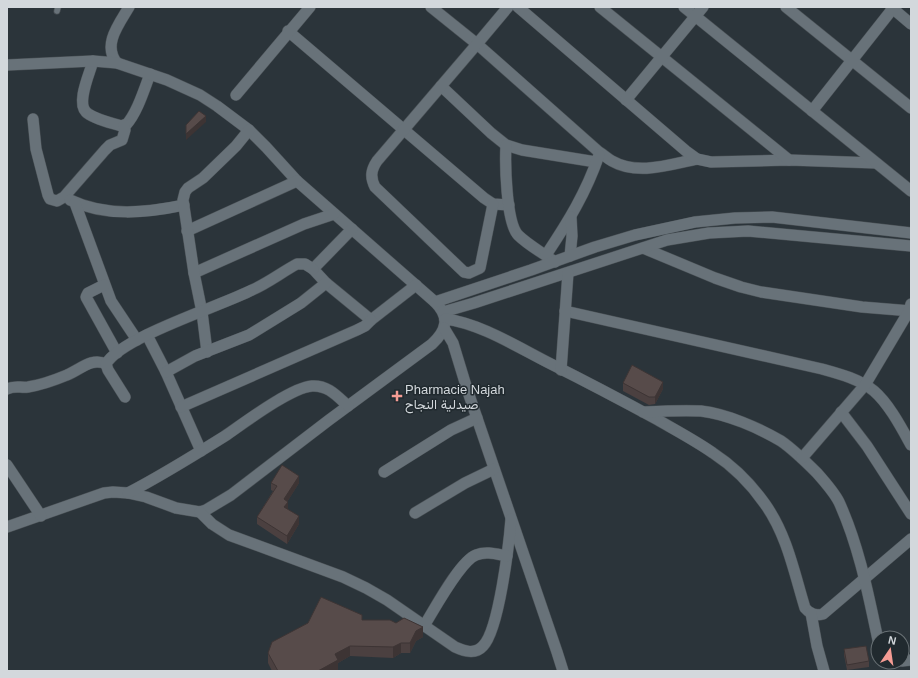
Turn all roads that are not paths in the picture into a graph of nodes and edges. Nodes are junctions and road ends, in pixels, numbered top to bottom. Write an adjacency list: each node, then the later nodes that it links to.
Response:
1 (129, 7): 18 (street)
2 (310, 7): 13 (street)
3 (431, 7): 14 (street)
4 (508, 7): 14 (street)
5 (518, 7): 23 (street)
6 (600, 7): 15 (street)
7 (684, 7): 11 (street)
8 (703, 7): 11 (street)
9 (786, 7): 16 (street)
10 (892, 8): 12 (street); 16 (street)
11 (695, 16): 15 (street); 25 (street)
12 (911, 24)
13 (288, 31): 22 (street); 29 (street)
14 (477, 44): 21 (street); 31 (street)
15 (662, 56): 23 (street); 33 (street)
16 (852, 60): 24 (street); 25 (street)
17 (94, 61): 18 (street); 19 (street); 27 (street)
18 (117, 64): 20 (street)
19 (7, 65)
20 (150, 74): 27 (street); 28 (street)
21 (441, 86): 29 (street); 30 (street)
22 (236, 95)
23 (626, 100): 32 (street)
24 (911, 108)
25 (812, 112): 34 (street)
26 (33, 119): 37 (street)
27 (124, 126): 37 (street)
28 (249, 130): 35 (street); 40 (street)
29 (404, 130): 39 (street); 39 (street)
30 (506, 144): 31 (street); 41 (street)
31 (598, 157): 32 (street); 43 (street)
32 (698, 158): 33 (street)
33 (790, 160): 34 (street)
34 (876, 163): 36 (street)
35 (297, 181): 42 (street); 45 (street)
36 (911, 191)
37 (64, 197): 38 (street)
38 (75, 203): 40 (street); 55 (street)
39 (493, 204): 41 (street)
40 (184, 205): 45 (street)
41 (509, 205): 50 (street)
42 (334, 214): 44 (street); 52 (street)
43 (571, 217): 49 (street); 50 (street)
44 (352, 229): 51 (street); 56 (street)
45 (187, 230): 52 (street)
46 (911, 233): 49 (street)
47 (911, 246): 48 (street)
48 (643, 248): 53 (street); 58 (street)
49 (570, 256): 50 (street)
50 (550, 258): 57 (street)
51 (313, 269): 54 (street); 60 (street)
52 (194, 273): 60 (street)
53 (568, 273): 59 (street); 62 (street)
54 (326, 283): 61 (street); 65 (street)
55 (104, 285): 64 (street); 66 (street)
56 (416, 285): 57 (street); 61 (street)
57 (435, 302): 62 (street)
58 (910, 308): 70 (street)
59 (565, 311): 68 (street); 70 (street)
60 (202, 312): 63 (street); 65 (street)
61 (371, 320): 74 (street)
62 (444, 320): 68 (street); 73 (street); 77 (street)
63 (147, 335): 64 (street); 69 (street)
64 (137, 340): 66 (street)
65 (207, 352): 69 (street)
66 (117, 353): 67 (street)
67 (106, 364): 71 (street); 72 (street)
68 (562, 370): 75 (street)
69 (166, 372): 74 (street)
70 (865, 385): 76 (street); 78 (street)
71 (7, 389)
72 (125, 396)
73 (348, 406): 79 (street); 85 (street)
74 (181, 407): 79 (street)
75 (643, 412): 80 (street); 94 (street)
76 (841, 412): 80 (street); 87 (street)
77 (476, 418): 82 (street); 83 (street)
78 (911, 445)
79 (201, 451): 84 (street)
80 (802, 458): 93 (street)
81 (7, 465): 88 (street)
82 (494, 469): 86 (street); 89 (street)
83 (384, 472)
84 (128, 493): 85 (street); 88 (street)
85 (200, 512): 95 (street)
86 (415, 513)
87 (911, 514)
88 (41, 516): 90 (street)
89 (511, 519): 92 (street); 97 (street)
90 (7, 527)
91 (911, 539): 93 (street)
92 (507, 556): 95 (street); 95 (street)
93 (865, 578): 94 (street); 96 (street)
94 (811, 613): 98 (street)
95 (424, 626)
96 (876, 630)
97 (563, 671)
98 (824, 671)

